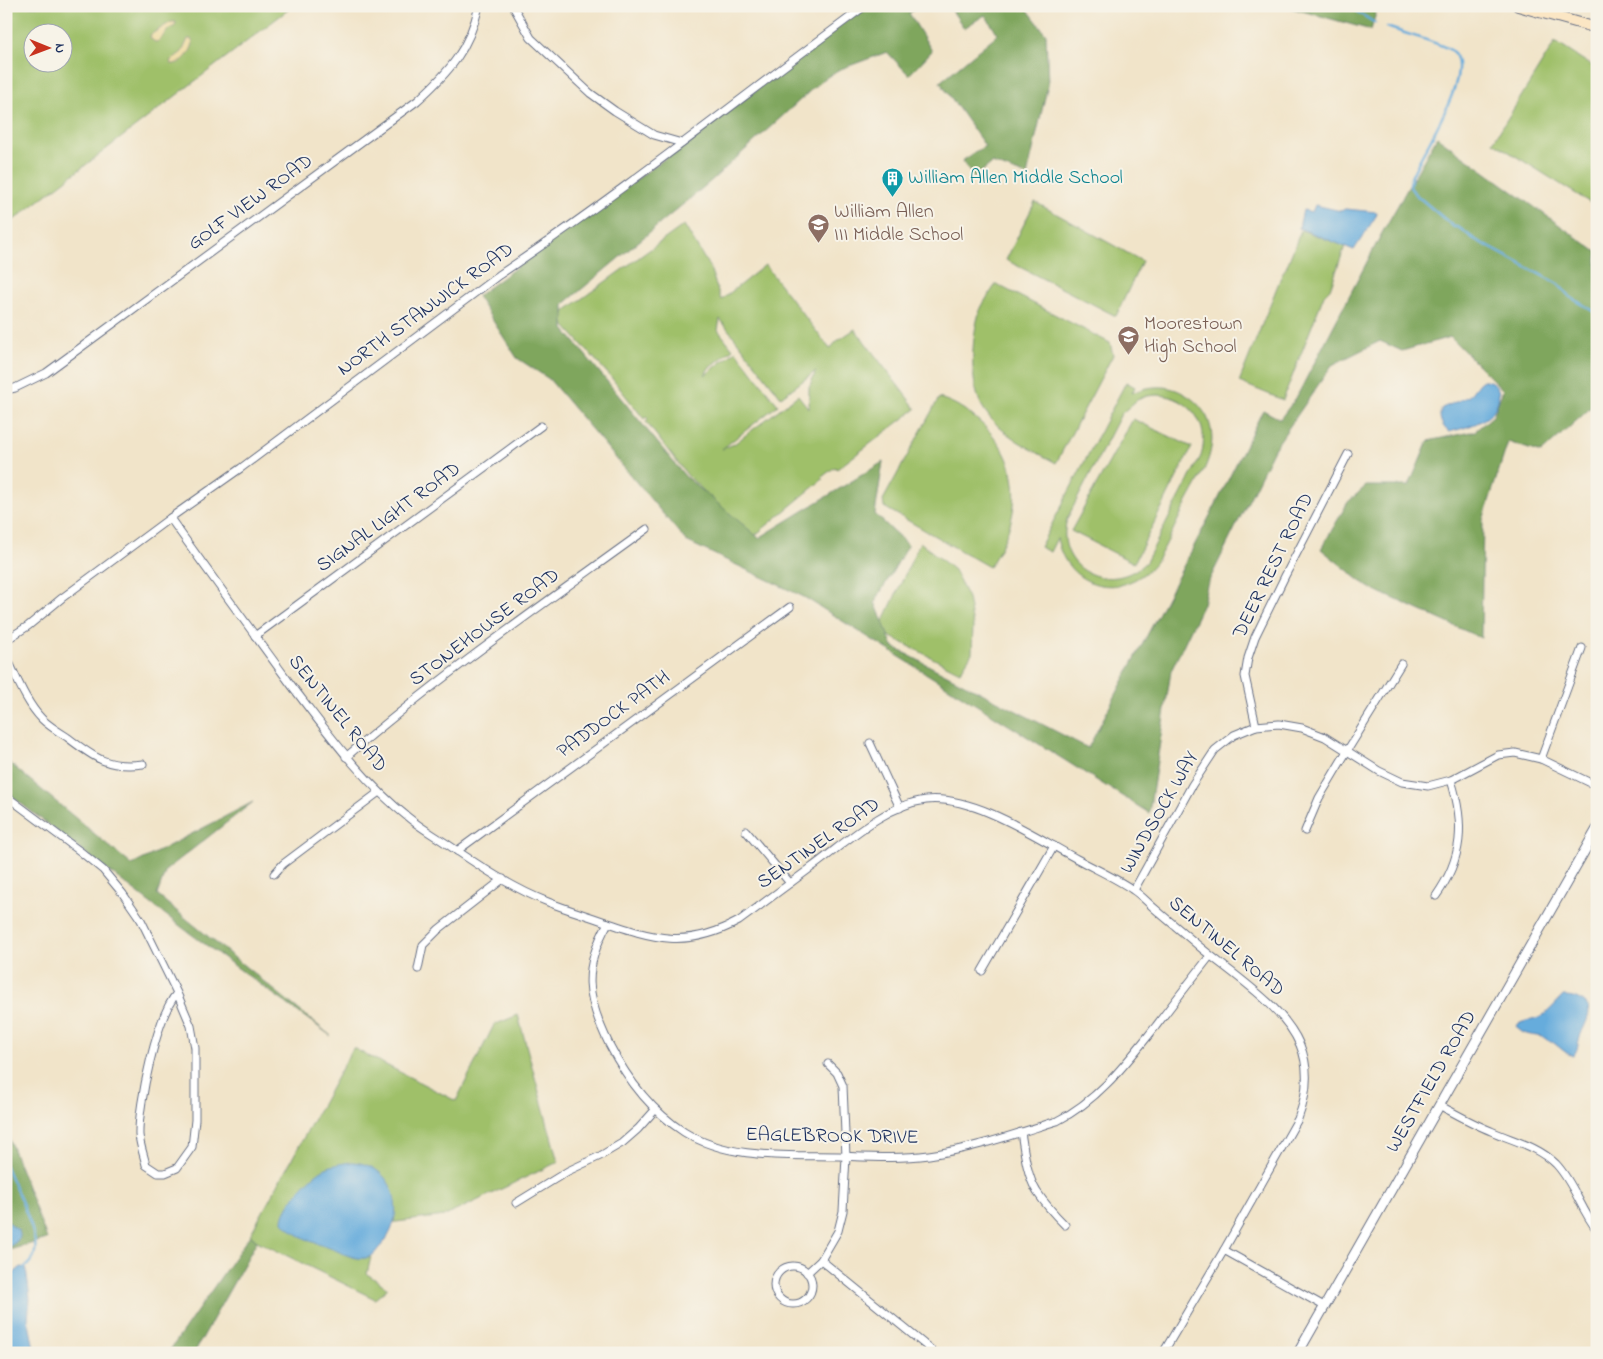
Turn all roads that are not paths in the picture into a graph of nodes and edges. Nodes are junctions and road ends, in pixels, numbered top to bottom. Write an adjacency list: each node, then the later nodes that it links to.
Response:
1 (485, 6): 5 (street)
2 (513, 6): 7 (street)
3 (865, 6): 7 (street, NORTH STANWICK ROAD)
4 (1518, 6): 6 (main road)
5 (478, 9): 8 (street, GOLF VIEW ROAD)
6 (1597, 28)
7 (682, 143): 11 (street, NORTH STANWICK ROAD)
8 (6, 390)
9 (541, 426): 14 (street, SIGNAL LIGHT ROAD)
10 (1348, 454): 19 (street, DEER REST ROAD)
11 (170, 518): 14 (street, SENTINEL ROAD); 15 (street, NORTH STANWICK ROAD)
12 (646, 529): 22 (street, STONEHOUSE ROAD)
13 (790, 607): 34 (street, PADDOCK PATH)
14 (256, 636): 22 (street, SENTINEL ROAD)
15 (6, 640)
16 (1582, 648): 23 (street)
17 (6, 656): 24 (street)
18 (1401, 664): 21 (street)
19 (1256, 726): 21 (street, WINDSOCK WAY); 38 (street, WINDSOCK WAY)
20 (870, 743): 29 (street)
21 (1346, 750): 25 (street, WINDSOCK WAY); 31 (street)
22 (346, 757): 27 (street, SENTINEL ROAD)
23 (1541, 759): 25 (street, WINDSOCK WAY); 26 (street, WINDSOCK WAY)
24 (143, 764)
25 (1452, 780): 39 (street)
26 (1597, 786)
27 (379, 792): 34 (street, SENTINEL ROAD); 35 (street)
28 (6, 796): 44 (street)
29 (900, 808): 33 (street, SENTINEL ROAD); 37 (street, SENTINEL ROAD)
30 (1597, 828): 46 (street, WESTFIELD ROAD)
31 (1305, 830)
32 (746, 831): 37 (street)
33 (1054, 846): 38 (street, SENTINEL ROAD); 43 (street)
34 (457, 851): 36 (street, SENTINEL ROAD)
35 (274, 874)
36 (504, 880): 40 (street, SENTINEL ROAD); 42 (street)
37 (790, 883): 40 (street, SENTINEL ROAD)
38 (1134, 890): 41 (street, SENTINEL ROAD)
39 (1436, 896)
40 (608, 923): 47 (street, EAGLEBROOK DRIVE)
41 (1210, 956): 48 (street, EAGLEBROOK DRIVE); 53 (street, SENTINEL ROAD)
42 (418, 969)
43 (982, 971)
44 (177, 993): 44 (street)
45 (828, 1064): 49 (street)
46 (1440, 1105): 52 (street); 56 (street, WESTFIELD ROAD)
47 (655, 1110): 49 (street, EAGLEBROOK DRIVE); 50 (street)
48 (1021, 1132): 49 (street, EAGLEBROOK DRIVE); 51 (street)
49 (846, 1156): 54 (street)
50 (516, 1203)
51 (1065, 1225)
52 (1597, 1230)
53 (1224, 1250): 56 (street); 58 (street, SENTINEL ROAD)
54 (821, 1260): 55 (street); 57 (street)
55 (807, 1273): 55 (street)
56 (1324, 1306): 59 (street, WESTFIELD ROAD)
57 (935, 1353)
58 (1163, 1353)
59 (1298, 1353)

